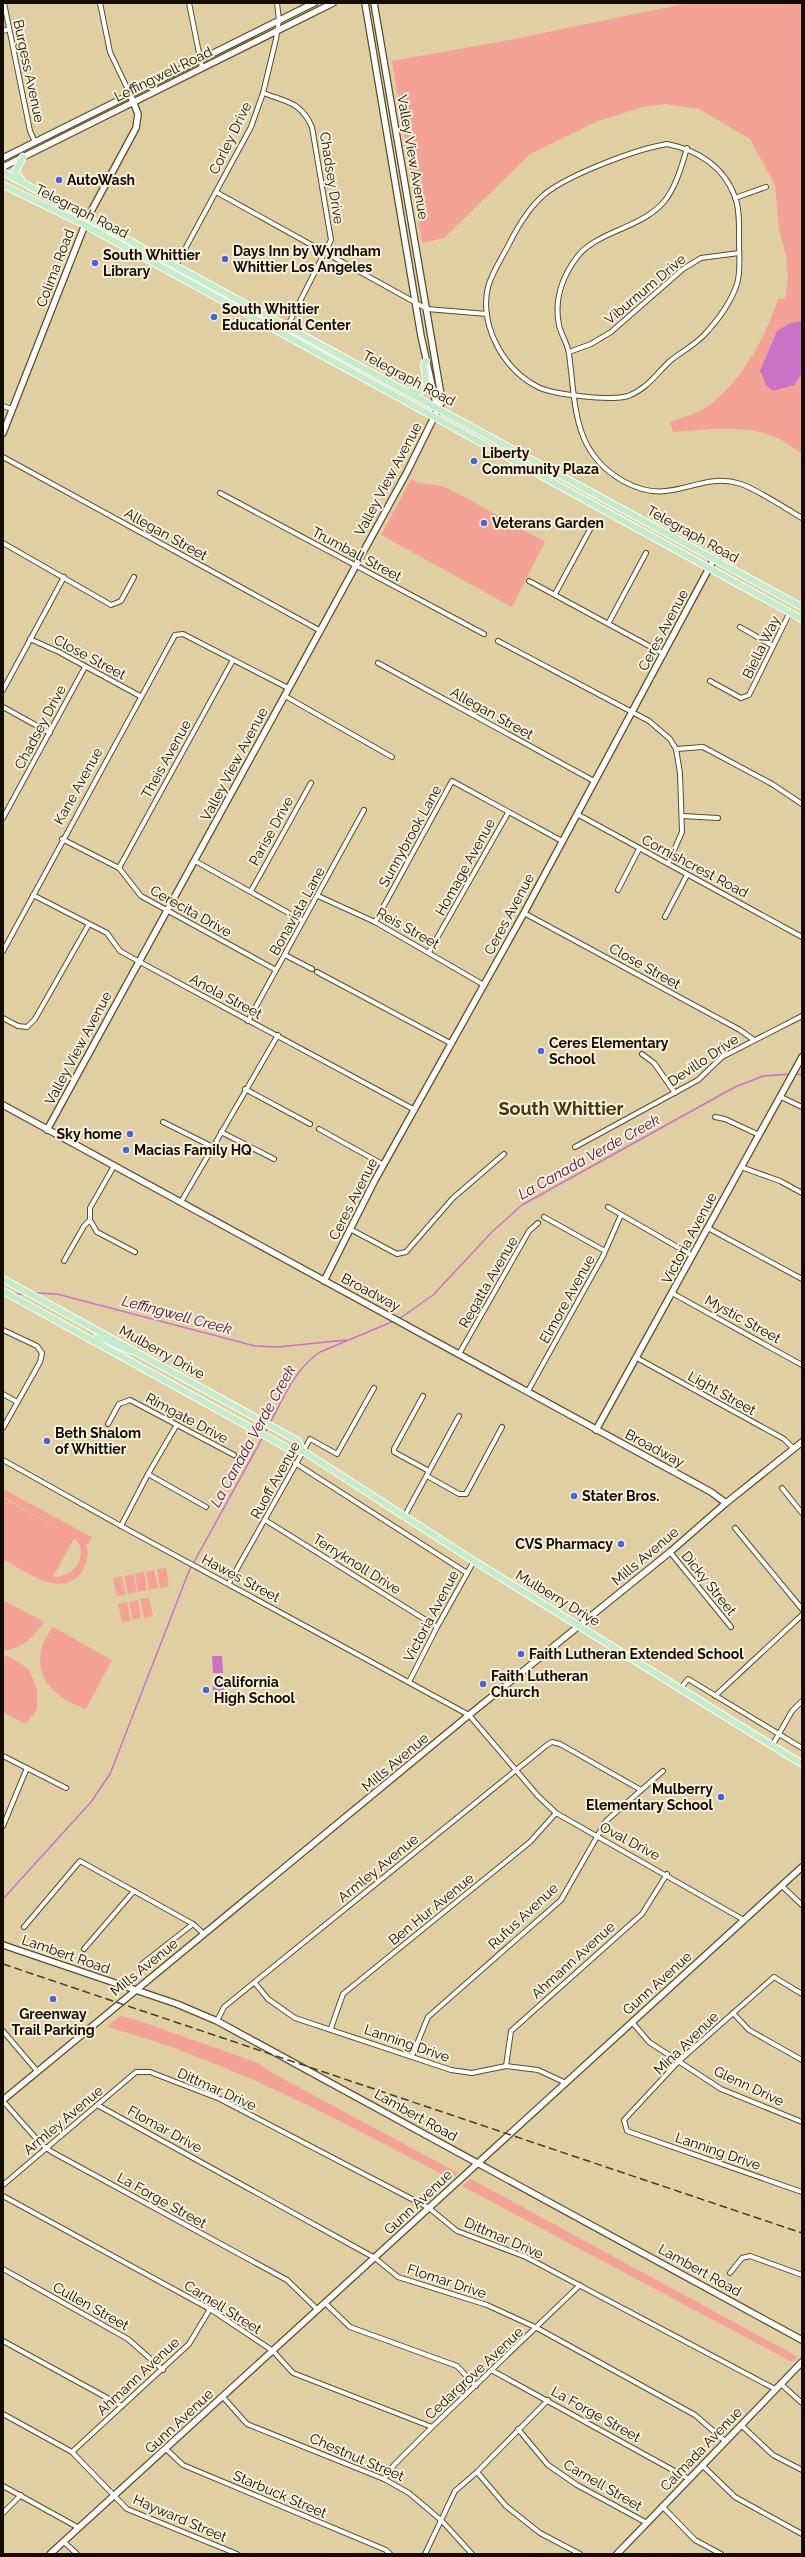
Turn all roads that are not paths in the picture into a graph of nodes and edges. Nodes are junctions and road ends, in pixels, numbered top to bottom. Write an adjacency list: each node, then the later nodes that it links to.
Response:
1 (4, 3): 10 (street, Burgess Avenue)
2 (100, 3): 16 (street, Colima Road)
3 (189, 3): 13 (street)
4 (277, 3): 9 (street, Corley Drive)
5 (314, 3): 9 (street, Leffingwell Road)
6 (333, 3): 11 (street, Leffingwell Road)
7 (365, 3): 35 (street, Valley View Avenue)
8 (374, 3): 36 (street, Valley View Avenue)
9 (279, 20): 11 (street, Corley Drive); 13 (street, Leffingwell Road)
10 (9, 29): 12 (street); 18 (street, Burgess Avenue)
11 (278, 30): 14 (street, Leffingwell Road); 15 (street, Corley Drive)
12 (3, 31)
13 (200, 59): 14 (street); 16 (street, Leffingwell Road)
14 (202, 68): 17 (street, Leffingwell Road)
15 (262, 93): 27 (street, Corley Drive); 31 (street, Chadsey Drive)
16 (130, 94): 17 (street, Colima Road); 18 (street, Leffingwell Road)
17 (133, 102): 20 (street, Leffingwell Road); 29 (street, Colima Road)
18 (34, 142): 21 (street, Leffingwell Road)
19 (687, 148): 28 (street); 37 (street); 40 (street)
20 (23, 157): 22 (street, Leffingwell Road); 26 (main road)
21 (3, 158)
22 (3, 167)
23 (3, 172): 26 (main road, Telegraph Road)
24 (3, 185): 30 (main road, Telegraph Road)
25 (766, 187): 28 (street)
26 (32, 188): 29 (main road, Telegraph Road)
27 (216, 192): 31 (street); 33 (street, Corley Drive)
28 (735, 198): 32 (street)
29 (88, 217): 30 (street, Colima Road); 33 (main road, Telegraph Road)
30 (85, 225): 34 (main road, Telegraph Road); 46 (street, Colima Road)
31 (326, 253): 35 (street); 38 (street, Chadsey Drive)
32 (739, 253): 40 (street, Viburnum Drive); 43 (street)
33 (175, 266): 34 (street, Corley Drive); 38 (main road, Telegraph Road)
34 (172, 273): 39 (main road, Telegraph Road)
35 (415, 303): 36 (street); 41 (street, Valley View Avenue)
36 (427, 308): 37 (street); 45 (street, Valley View Avenue)
37 (487, 314): 43 (street)
38 (288, 326): 39 (street, Chadsey Drive); 42 (main road, Telegraph Road)
39 (284, 333): 47 (main road, Telegraph Road)
40 (569, 352): 43 (street)
41 (426, 361): 42 (main road); 45 (street, Valley View Avenue)
42 (405, 389): 45 (main road, Telegraph Road)
43 (573, 394): 51 (street)
44 (3, 406): 46 (street)
45 (437, 408): 47 (street, Valley View Avenue); 55 (main road, Telegraph Road)
46 (12, 409): 48 (street, Colima Road)
47 (434, 418): 56 (street, Valley View Avenue); 57 (main road, Telegraph Road)
48 (3, 433)
49 (3, 457): 67 (street, Allegan Street)
50 (220, 493): 56 (street, Trumball Street)
51 (802, 518)
52 (594, 522): 61 (street)
53 (3, 543): 58 (street)
54 (646, 553): 65 (street)
55 (714, 559): 57 (street, Ceres Avenue); 62 (main road, Telegraph Road)
56 (356, 565): 67 (street, Valley View Avenue); 68 (street, Trumball Street)
57 (710, 567): 63 (main road, Telegraph Road); 72 (street, Ceres Avenue)
58 (64, 577): 59 (street); 69 (street)
59 (134, 577)
60 (529, 580): 61 (street)
61 (555, 594): 65 (street)
62 (802, 607)
63 (790, 612): 64 (main road, Telegraph Road); 71 (street, Biella Way)
64 (802, 619)
65 (608, 624): 72 (street)
66 (740, 627): 71 (street)
67 (319, 630): 77 (street, Valley View Avenue)
68 (484, 634)
69 (30, 639): 75 (street, Close Street); 78 (street)
70 (498, 641): 82 (street)
71 (773, 646): 76 (street, Biella Way)
72 (664, 654): 82 (street, Ceres Avenue)
73 (233, 660): 77 (street); 79 (street, Kane Avenue); 100 (street, Theis Avenue)
74 (378, 663): 86 (street, Allegan Street)
75 (85, 667): 79 (street, Close Street); 83 (street, Chadsey Drive)
76 (710, 681)
77 (288, 688): 80 (street, Valley View Avenue)
78 (3, 690)
79 (140, 696): 95 (street, Kane Avenue)
80 (285, 696): 85 (street); 98 (street, Valley View Avenue)
81 (3, 707): 83 (street)
82 (633, 712): 84 (street); 86 (street, Ceres Avenue)
83 (50, 733): 93 (street, Chadsey Drive)
84 (676, 749): 88 (street); 92 (street)
85 (392, 757)
86 (594, 781): 91 (street, Ceres Avenue)
87 (311, 783): 103 (street, Parise Drive)
88 (802, 804)
89 (364, 810): 105 (street, Bonavista Lane)
90 (508, 813): 96 (street); 110 (street, Sunnybrook Lane); 114 (street, Homage Avenue)
91 (577, 814): 96 (street, Ceres Avenue); 97 (street, Cornishcrest Road)
92 (682, 816): 94 (street); 99 (street)
93 (3, 818)
94 (718, 818)
95 (62, 839): 100 (street, Cerecita Drive); 104 (street, Kane Avenue)
96 (562, 841): 107 (street, Ceres Avenue)
97 (639, 849): 99 (street, Cornishcrest Road); 102 (street)
98 (196, 861): 103 (street); 106 (street, Valley View Avenue)
99 (668, 864): 101 (street, Cornishcrest Road)
100 (119, 868): 106 (street, Cerecita Drive)
101 (687, 875): 108 (street); 112 (street, Cornishcrest Road)
102 (618, 890)
103 (251, 891): 109 (street)
104 (34, 895): 111 (street, Anola Street); 113 (street, Kane Avenue)
105 (318, 896): 109 (street, Bonavista Lane); 110 (street, Reis Street)
106 (166, 910): 116 (street, Valley View Avenue); 118 (street, Cerecita Drive)
107 (524, 912): 120 (street, Ceres Avenue); 125 (street, Close Street)
108 (665, 917)
109 (303, 921): 115 (street, Bonavista Lane)
110 (375, 922): 114 (street, Reis Street)
111 (89, 924): 116 (street, Anola Street); 122 (street)
112 (802, 937)
113 (3, 950)
114 (429, 952): 120 (street, Reis Street)
115 (285, 955): 117 (street); 118 (street, Bonavista Lane)
116 (138, 961): 123 (street, Anola Street); 139 (street, Valley View Avenue)
117 (312, 969)
118 (276, 970): 123 (street, Bonavista Lane)
119 (317, 972): 126 (street)
120 (484, 985): 126 (street, Ceres Avenue)
121 (802, 1016): 125 (street, Devillo Drive)
122 (3, 1018)
123 (248, 1021): 124 (street, Anola Street)
124 (278, 1035): 129 (street); 134 (street, Anola Street)
125 (754, 1040): 130 (street, Devillo Drive)
126 (452, 1044): 134 (street, Ceres Avenue)
127 (642, 1054): 130 (street)
128 (802, 1056): 131 (street, Victoria Avenue)
129 (245, 1089): 137 (street); 140 (street)
130 (675, 1093): 143 (street, Devillo Drive)
131 (781, 1097): 133 (street); 141 (street, Victoria Avenue)
132 (3, 1106): 139 (street, Broadway)
133 (802, 1106)
134 (415, 1110): 146 (street, Ceres Avenue)
135 (715, 1117): 141 (street)
136 (163, 1122): 142 (street)
137 (310, 1124)
138 (319, 1128): 146 (street)
139 (47, 1130): 147 (street, Broadway)
140 (221, 1132): 142 (street); 145 (street)
141 (757, 1134): 148 (street, Victoria Avenue)
142 (213, 1147): 150 (street)
143 (575, 1147)
144 (504, 1154): 157 (street)
145 (274, 1159)
146 (384, 1165): 157 (street, Ceres Avenue)
147 (114, 1166): 150 (street, Broadway); 154 (street)
148 (741, 1167): 149 (street); 156 (street, Victoria Avenue)
149 (802, 1192)
150 (181, 1202): 164 (street, Broadway)
151 (608, 1207): 152 (street)
152 (622, 1215): 158 (street, Elmore Avenue); 160 (street)
153 (544, 1218): 158 (street)
154 (90, 1220): 159 (street); 161 (street)
155 (538, 1223): 170 (street, Regatta Avenue)
156 (708, 1228): 160 (street, Victoria Avenue); 163 (street)
157 (350, 1229): 164 (street, Ceres Avenue)
158 (605, 1251): 174 (street, Elmore Avenue)
159 (135, 1252)
160 (693, 1256): 166 (street, Victoria Avenue)
161 (64, 1261)
162 (3, 1279): 169 (main road, Mulberry Drive)
163 (802, 1279)
164 (324, 1281): 170 (street, Broadway)
165 (3, 1291): 168 (main road, Mulberry Drive)
166 (672, 1293): 171 (street, Victoria Avenue); 172 (street, Mystic Street)
167 (3, 1330): 177 (street)
168 (93, 1341): 169 (main road); 186 (main road, Mulberry Drive)
169 (138, 1352): 186 (main road, Mulberry Drive)
170 (459, 1354): 174 (street, Broadway)
171 (637, 1358): 183 (street, Victoria Avenue); 185 (street, Light Street)
172 (802, 1364)
173 (374, 1388): 186 (street, Ruoff Avenue)
174 (528, 1391): 183 (street, Broadway)
175 (3, 1394): 177 (street)
176 (423, 1396): 191 (street)
177 (17, 1402): 182 (street)
178 (459, 1416): 191 (street)
179 (108, 1424): 180 (street, Rimgate Drive)
180 (176, 1426): 187 (street, Rimgate Drive); 190 (street)
181 (502, 1427): 191 (street)
182 (3, 1428)
183 (596, 1430): 193 (street, Broadway)
184 (802, 1442): 185 (street, Mills Avenue)
185 (794, 1449): 193 (street, Mills Avenue)
186 (303, 1451): 189 (street, Ruoff Avenue); 196 (main road, Mulberry Drive)
187 (234, 1455)
188 (3, 1460): 198 (street, Hawes Street)
189 (295, 1463): 197 (street, Ruoff Avenue); 202 (street)
190 (148, 1474): 194 (street); 198 (street)
191 (428, 1474): 196 (street)
192 (782, 1488): 195 (street)
193 (726, 1503): 200 (street, Mills Avenue)
194 (206, 1507)
195 (802, 1513)
196 (404, 1517): 201 (main road, Mulberry Drive)
197 (265, 1520): 203 (street, Ruoff Avenue); 207 (street, Terryknoll Drive)
198 (121, 1526): 203 (street, Hawes Street)
199 (735, 1528): 204 (street)
200 (670, 1552): 206 (street, Mills Avenue); 208 (street, Dicky Street)
201 (474, 1561): 202 (street, Victoria Avenue); 206 (main road, Mulberry Drive)
202 (467, 1572): 207 (street, Victoria Avenue)
203 (230, 1583): 209 (street, Hawes Street)
204 (802, 1608)
205 (802, 1615): 211 (street)
206 (579, 1625): 210 (main road, Mulberry Drive); 213 (street, Mills Avenue)
207 (437, 1627): 209 (street, Victoria Avenue)
208 (732, 1627)
209 (409, 1682): 213 (street, Hawes Street)
210 (680, 1689): 211 (street); 215 (main road, Mulberry Drive)
211 (715, 1696): 214 (street)
212 (802, 1701): 214 (street)
213 (469, 1715): 220 (street, Oval Drive); 235 (street, Mills Avenue)
214 (778, 1735): 215 (street); 216 (street)
215 (772, 1746): 218 (main road, Mulberry Drive)
216 (802, 1748)
217 (3, 1756): 219 (street)
218 (802, 1764)
219 (27, 1768): 222 (street); 225 (street)
220 (516, 1768): 223 (street, Armley Avenue); 224 (street, Oval Drive); 239 (street, Armley Avenue)
221 (663, 1771): 223 (street, Rufus Avenue)
222 (66, 1788)
223 (641, 1790): 226 (street, Rufus Avenue)
224 (556, 1813): 226 (street, Oval Drive); 245 (street, Ben Hur Avenue)
225 (3, 1826)
226 (596, 1836): 228 (street, Oval Drive); 247 (street, Rufus Avenue)
227 (802, 1867): 229 (street, Gunn Avenue)
228 (667, 1874): 232 (street, Oval Drive); 250 (street, Ahmann Avenue)
229 (782, 1886): 231 (street); 232 (street, Gunn Avenue)
230 (134, 1891): 233 (street); 234 (street); 237 (street)
231 (802, 1905)
232 (744, 1920): 244 (street, Gunn Avenue)
233 (193, 1924): 235 (street); 238 (street)
234 (24, 1927)
235 (204, 1934): 240 (street, Mills Avenue)
236 (3, 1945): 240 (street, Lambert Road)
237 (84, 1949)
238 (142, 1964)
239 (255, 1983): 243 (street, Armley Avenue); 245 (street, Lanning Drive)
240 (136, 1990): 243 (street, Lambert Road); 251 (street, Mills Avenue)
241 (802, 1994): 242 (street, Mina Avenue)
242 (733, 2013): 248 (street); 249 (street, Mina Avenue)
243 (217, 2021): 259 (street, Lambert Road)
244 (632, 2022): 249 (street, Glenn Drive); 253 (street, Gunn Avenue)
245 (331, 2028): 247 (street, Lanning Drive)
246 (3, 2031): 251 (street)
247 (412, 2056): 250 (street, Lanning Drive)
248 (802, 2060)
249 (679, 2061): 256 (street, Glenn Drive); 257 (street, Mina Avenue)
250 (506, 2066): 253 (street, Lanning Drive)
251 (37, 2071): 254 (street, Mills Avenue)
252 (136, 2072): 255 (street, Armley Avenue); 263 (street, Dittmar Drive)
253 (566, 2083): 259 (street, Gunn Avenue)
254 (3, 2100): 258 (street, La Forge Street)
255 (99, 2106): 258 (street, Armley Avenue); 264 (street, Flomar Drive)
256 (802, 2122)
257 (627, 2131): 261 (street, Lanning Drive)
258 (46, 2147): 260 (street, Armley Avenue); 271 (street, La Forge Street)
259 (478, 2163): 263 (street, Gunn Avenue); 273 (street, Lambert Road)
260 (3, 2185)
261 (802, 2192)
262 (3, 2196): 270 (street, Carnell Street)
263 (429, 2208): 264 (street, Gunn Avenue); 268 (street, Dittmar Drive)
264 (375, 2258): 269 (street, Gunn Avenue); 272 (street, Flomar Drive)
265 (3, 2269): 277 (street, Cullen Street)
266 (730, 2273): 267 (street)
267 (802, 2275)
268 (580, 2285): 272 (street, Cedargrove Avenue); 281 (street, Dittmar Drive)
269 (326, 2303): 271 (street, Gunn Avenue); 280 (street)
270 (210, 2309): 275 (street, Carnell Street); 277 (street, Ahmann Avenue)
271 (318, 2310): 275 (street, Gunn Avenue)
272 (537, 2328): 278 (street, Cedargrove Avenue); 290 (street, Flomar Drive)
273 (802, 2340)
274 (3, 2341): 285 (street)
275 (273, 2351): 282 (street, Gunn Avenue); 288 (street, Carnell Street)
276 (802, 2362): 279 (street, Calmada Avenue)
277 (163, 2370): 285 (street, Ahmann Avenue)
278 (492, 2371): 280 (street, Cedargrove Avenue); 283 (street, La Forge Street)
279 (781, 2384): 281 (street, Calmada Avenue); 284 (street)
280 (476, 2386): 288 (street, Cedargrove Avenue)
281 (776, 2389): 287 (street, Calmada Avenue)
282 (223, 2397): 291 (street, Gunn Avenue); 296 (street, Chestnut Street)
283 (548, 2400): 289 (street); 297 (street, La Forge Street)
284 (802, 2403)
285 (122, 2406): 292 (street, Ahmann Avenue)
286 (3, 2414): 292 (street, Hayward Street)
287 (741, 2425): 290 (street, Calmada Avenue); 294 (street)
288 (432, 2427): 296 (street, Cedargrove Avenue)
289 (518, 2429): 295 (street); 304 (street, Carnell Street)
290 (725, 2441): 293 (street, Calmada Avenue)
291 (166, 2449): 300 (street, Gunn Avenue); 311 (street, Starbuck Street)
292 (72, 2452): 300 (street, Hayward Street)
293 (702, 2465): 297 (street, Calmada Avenue); 306 (street)
294 (802, 2470)
295 (477, 2472): 303 (street); 314 (street)
296 (384, 2479): 303 (street, Chestnut Street)
297 (689, 2479): 301 (street, Calmada Avenue)
298 (3, 2486): 299 (street)
299 (21, 2495): 302 (street); 305 (street)
300 (114, 2496): 305 (street, Gunn Avenue); 310 (street, Hayward Street)
301 (662, 2506): 304 (street, Calmada Avenue); 316 (street, Carnell Street)
302 (3, 2513)
303 (442, 2521): 312 (street); 313 (street, Chestnut Street)
304 (647, 2523): 315 (street, Calmada Avenue)
305 (80, 2528): 307 (street, Gunn Avenue)
306 (802, 2534)
307 (64, 2542): 308 (street, Gunn Avenue); 309 (street)
308 (50, 2554)
309 (77, 2554)
310 (237, 2554)
311 (390, 2554)
312 (425, 2554)
313 (472, 2554)
314 (580, 2554)
315 (617, 2554)
316 (721, 2554)

